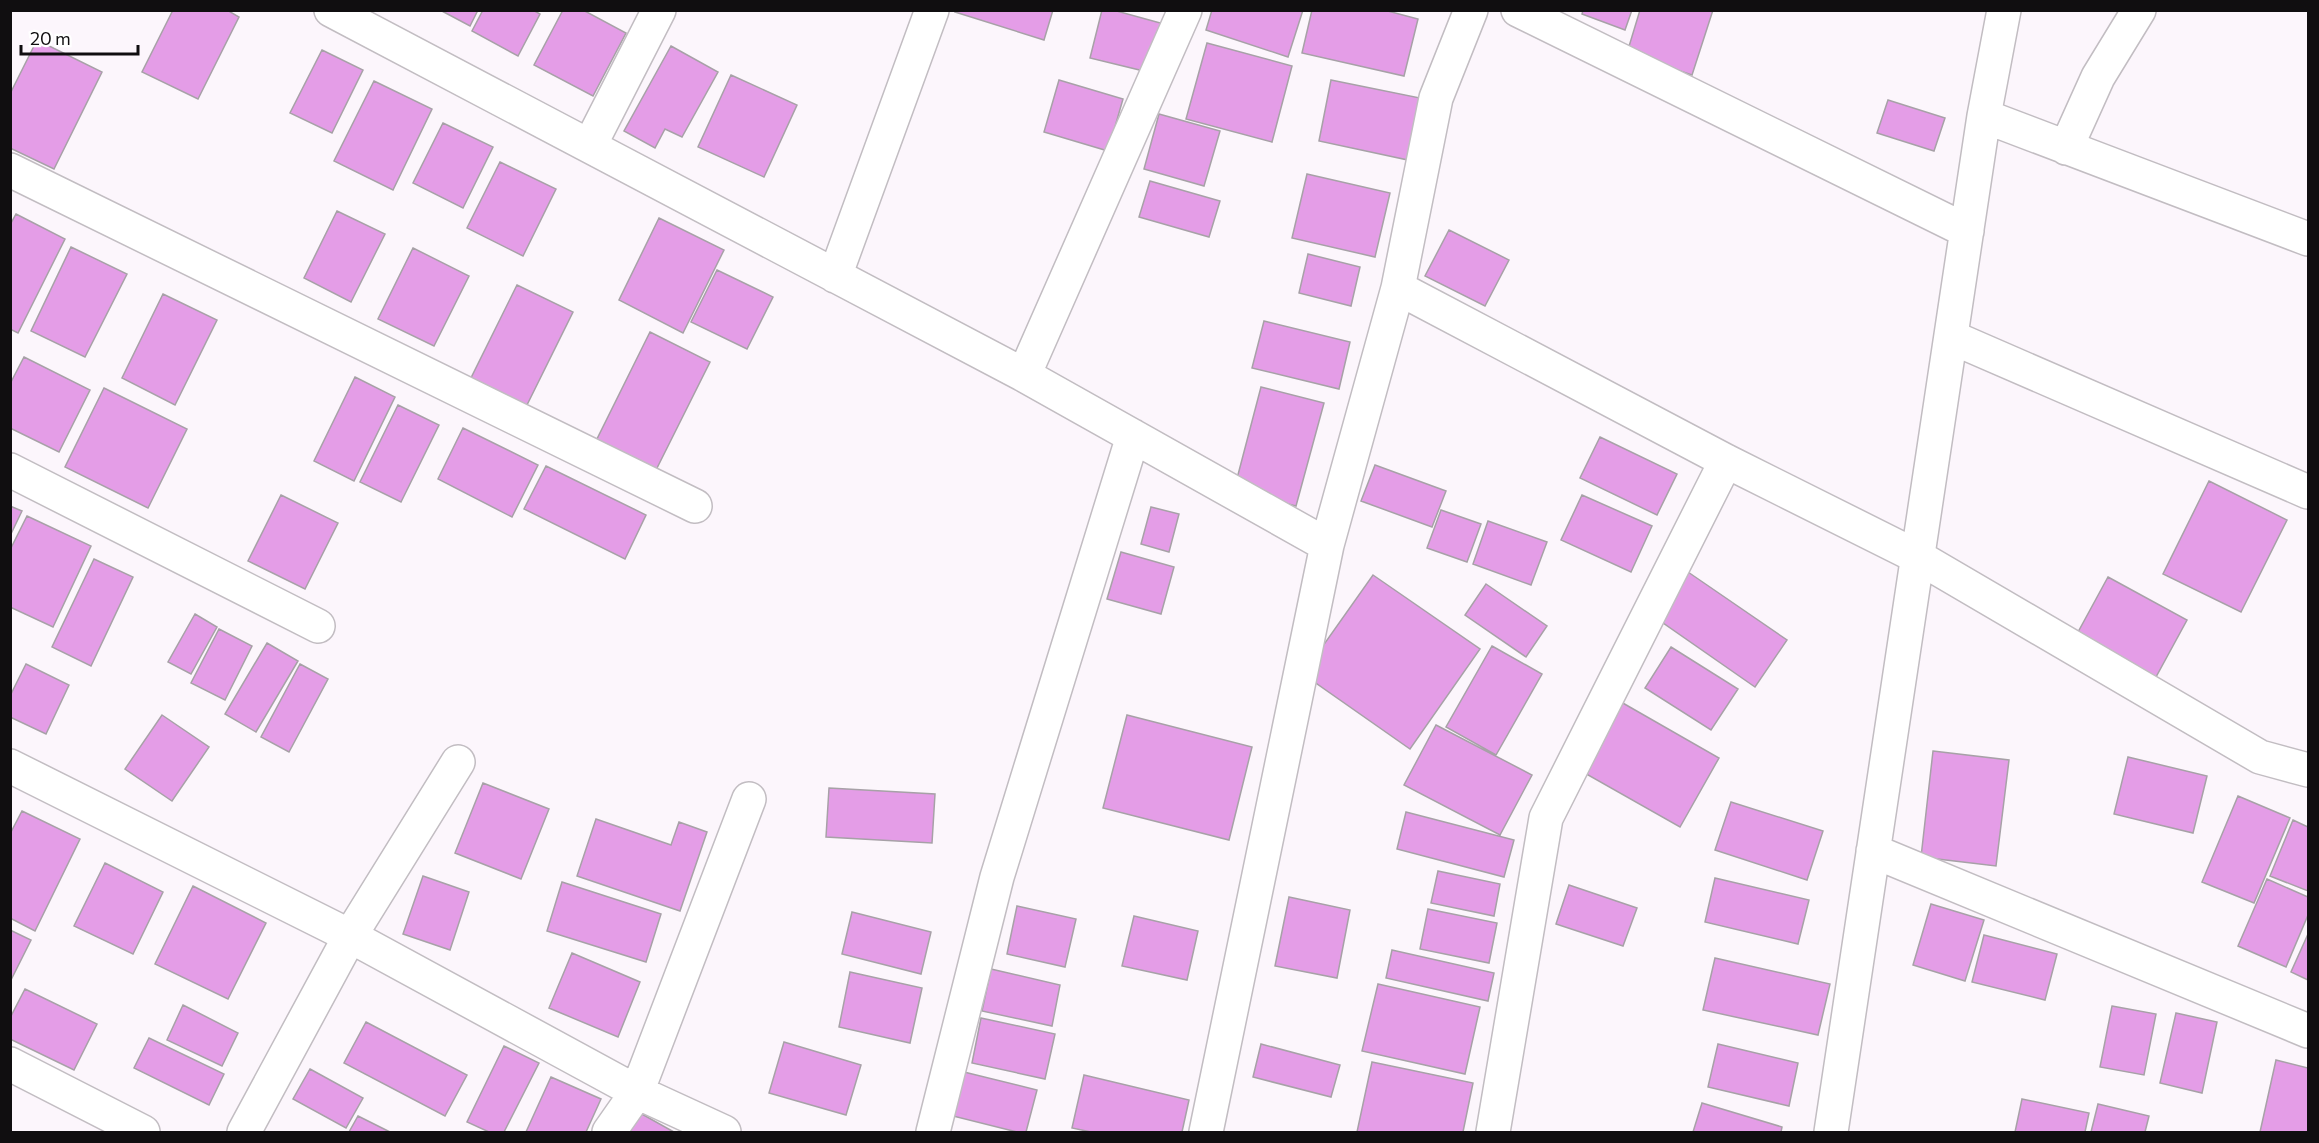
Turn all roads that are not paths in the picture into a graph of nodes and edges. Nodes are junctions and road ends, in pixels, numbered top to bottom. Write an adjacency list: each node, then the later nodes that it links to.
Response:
1 (331, 10): 10 (street)
2 (659, 10): 10 (street)
3 (932, 10): 15 (street)
4 (1185, 10): 18 (street)
5 (1471, 10): 16 (street)
6 (1518, 10): 13 (street)
7 (2004, 10): 9 (street)
8 (2139, 10): 11 (street)
9 (1984, 116): 11 (street); 13 (street)
10 (590, 145): 15 (street)
11 (2066, 148): 14 (street)
12 (10, 170): 23 (street)
13 (1967, 231): 17 (street)
14 (2308, 239)
15 (835, 276): 18 (street)
16 (1398, 288): 20 (street); 24 (street)
17 (1951, 337): 22 (street); 25 (street)
18 (1024, 375): 19 (street)
19 (1133, 436): 24 (street); 41 (street)
20 (1726, 461): 25 (street); 43 (street)
21 (10, 470): 26 (street)
22 (2308, 492)
23 (695, 506)
24 (1327, 545): 42 (street)
25 (1918, 557): 29 (street); 31 (street)
26 (318, 627)
27 (458, 762): 32 (street)
28 (10, 766): 32 (street)
29 (2308, 770)
30 (749, 799): 35 (street)
31 (1874, 851): 33 (street); 36 (street)
32 (350, 936): 35 (street); 38 (street)
33 (2308, 1031)
34 (10, 1064): 37 (street)
35 (637, 1092): 39 (street); 40 (street)
36 (1836, 1131)
37 (143, 1132)
38 (244, 1132)
39 (609, 1132)
40 (724, 1132)
41 (933, 1132)
42 (1206, 1132)
43 (1493, 1132)

